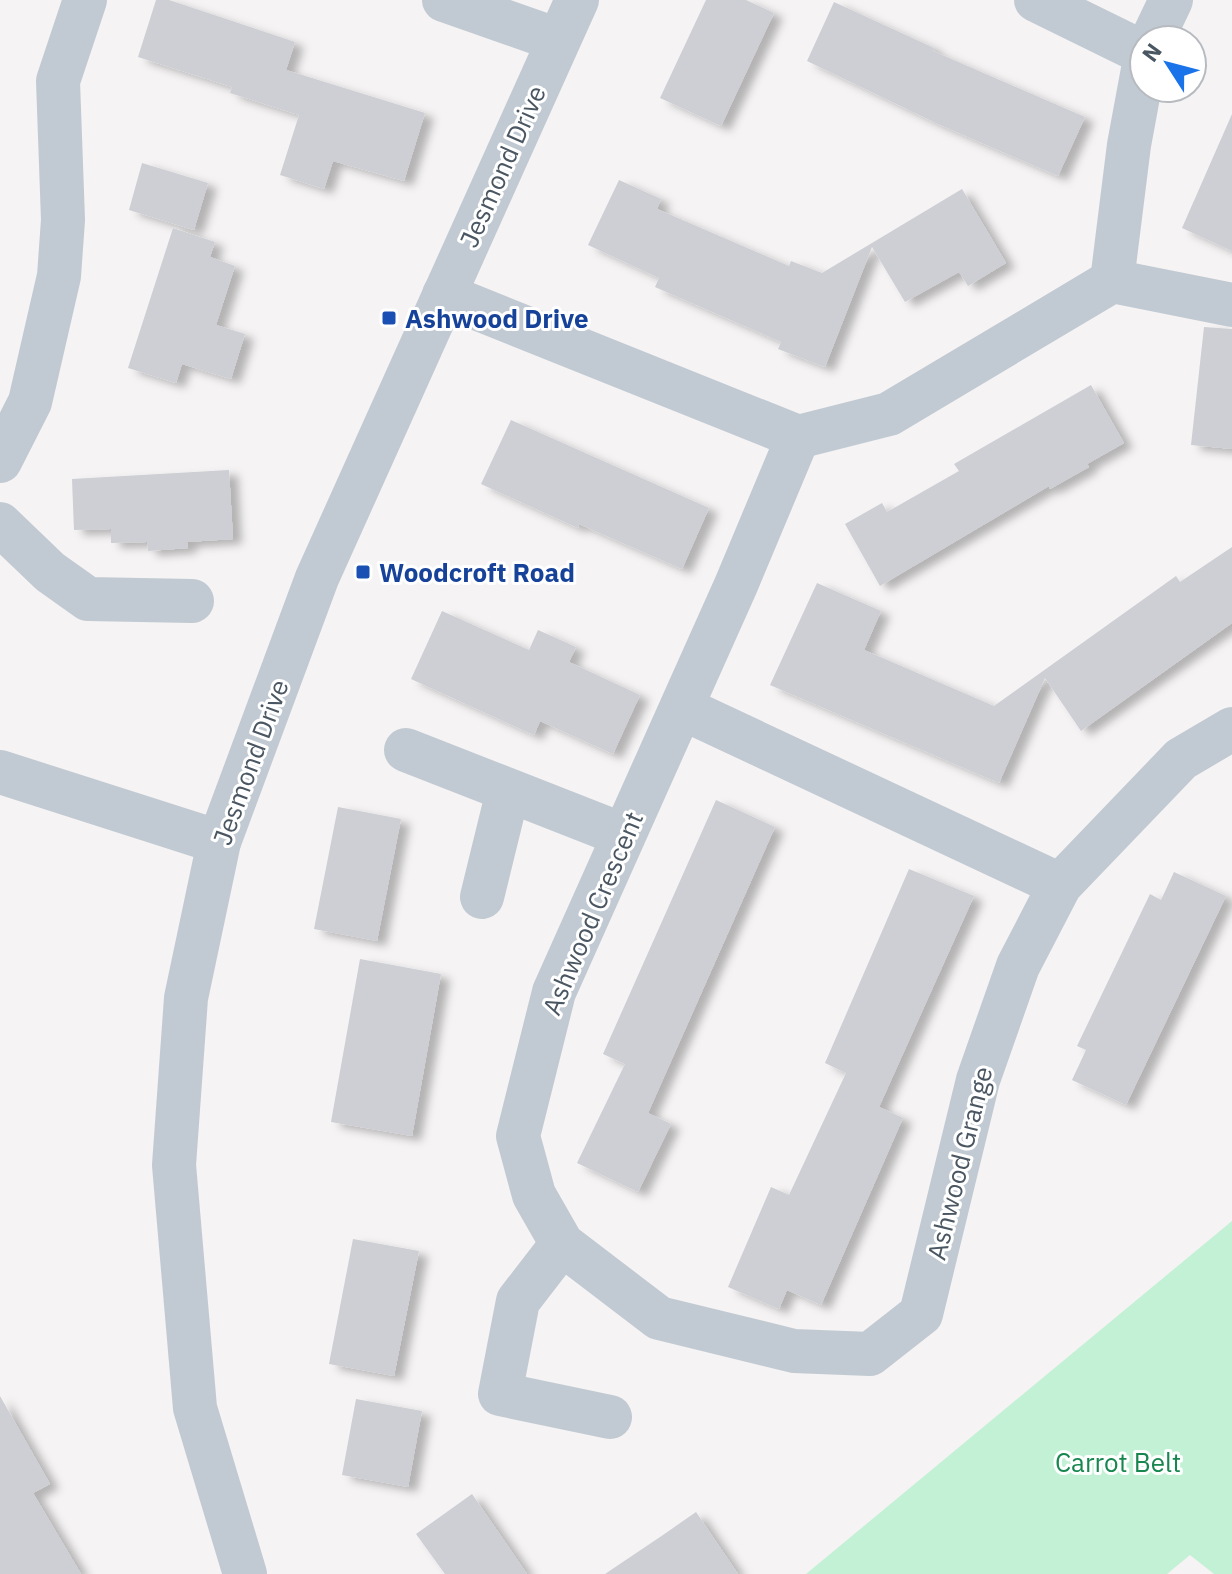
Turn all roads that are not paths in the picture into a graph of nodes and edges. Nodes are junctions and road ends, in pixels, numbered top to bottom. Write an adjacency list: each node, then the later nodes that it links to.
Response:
1 (85, 0): 14 (street)
2 (444, 0): 7 (street)
3 (577, 0): 7 (street, Jesmond Drive)
4 (1036, 0): 8 (street)
5 (1171, 0): 6 (street)
6 (1160, 24)
7 (558, 40): 11 (street, Jesmond Drive)
8 (1128, 45)
9 (1137, 104): 10 (street)
10 (1112, 281): 12 (street); 13 (street)
11 (444, 295): 13 (street); 23 (street, Jesmond Drive)
12 (1232, 305)
13 (798, 437): 17 (street, Ashwood Crescent)
14 (0, 461)
15 (0, 524): 16 (street)
16 (192, 601)
17 (682, 708): 22 (street, Ashwood Crescent); 24 (street)
18 (1232, 729): 24 (street, Ashwood Grange)
19 (406, 750): 21 (street)
20 (0, 772): 23 (street)
21 (508, 791): 22 (street); 25 (street)
22 (623, 835): 26 (street, Ashwood Crescent)
23 (219, 842): 29 (street, Jesmond Drive)
24 (1060, 885): 27 (street, Ashwood Grange)
25 (482, 897)
26 (562, 1244): 27 (street, Ashwood Crescent); 28 (street)
27 (794, 1351)
28 (610, 1417)
29 (245, 1574)

